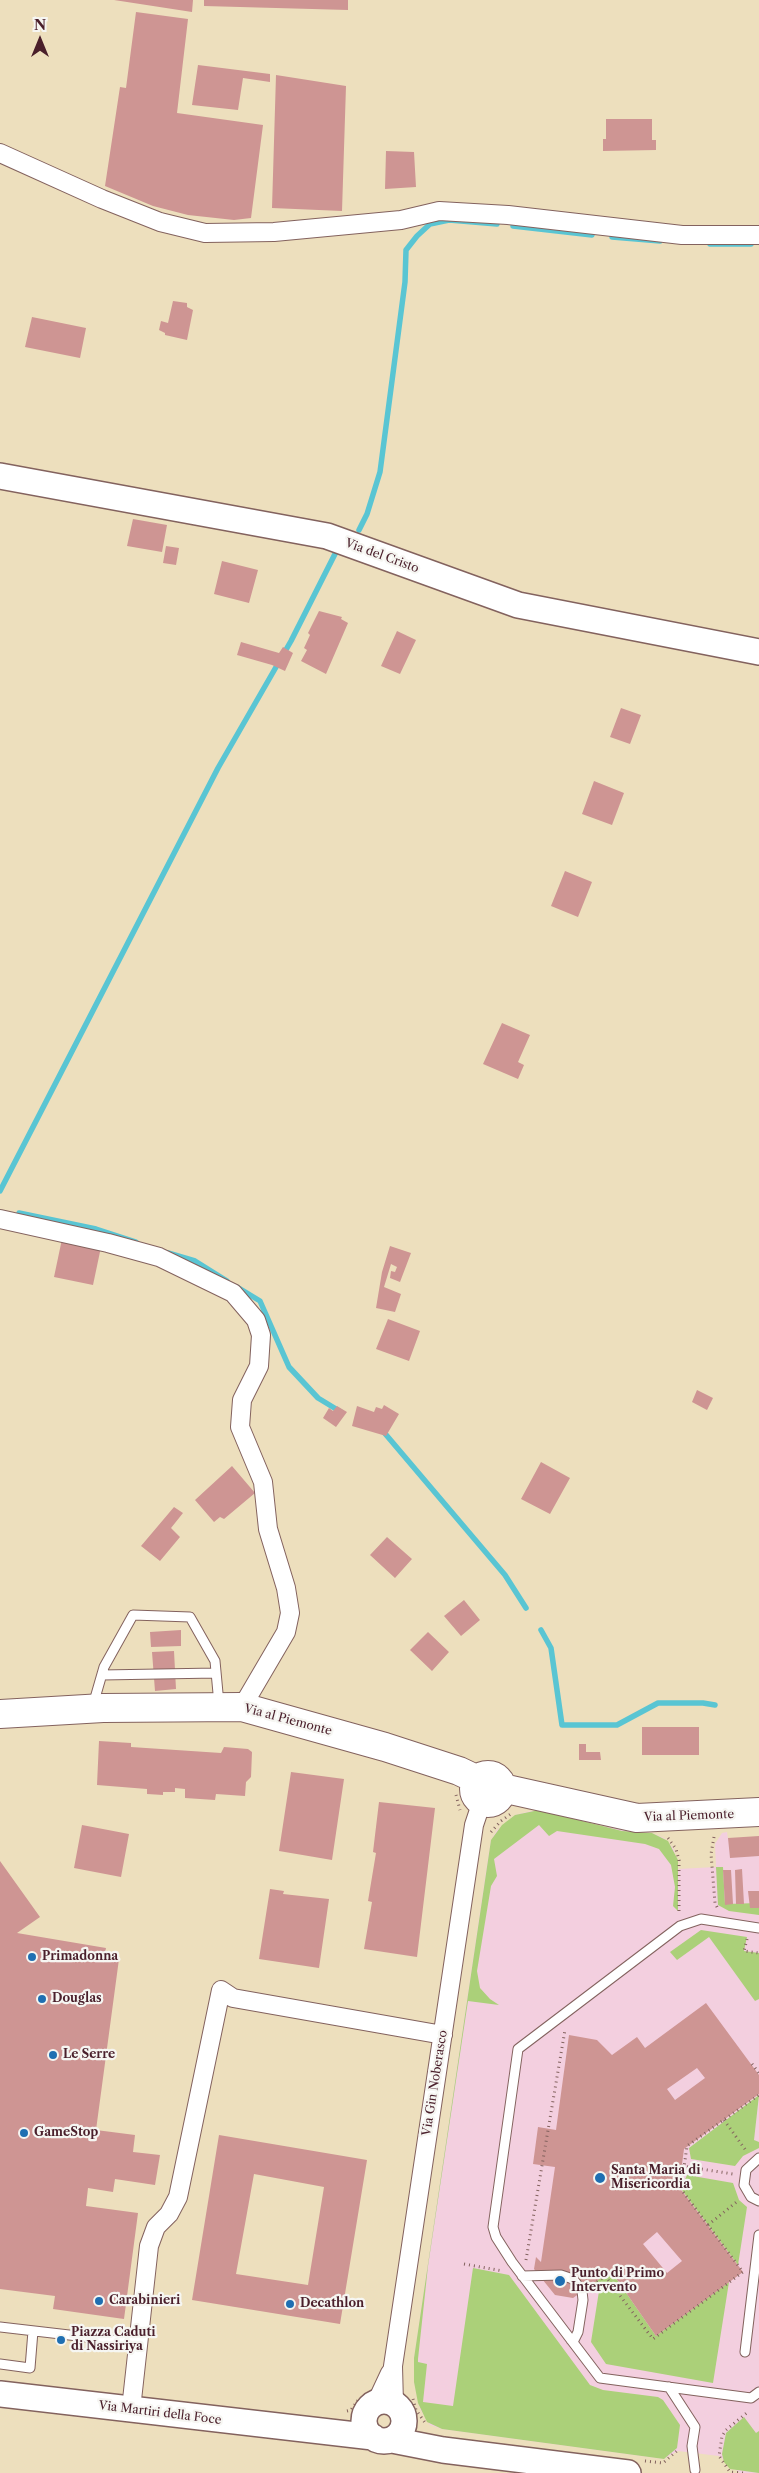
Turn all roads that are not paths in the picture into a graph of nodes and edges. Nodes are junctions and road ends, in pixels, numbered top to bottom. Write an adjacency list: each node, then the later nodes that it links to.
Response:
1 (0, 153): 2 (street)
2 (759, 235)
3 (0, 476): 4 (street, Via del Cristo)
4 (759, 652)
5 (0, 1219): 8 (street)
6 (216, 1673): 7 (lane); 7 (lane); 8 (lane)
7 (102, 1675): 9 (lane)
8 (231, 1707): 9 (main road, Via al Piemonte); 11 (main road, Via al Piemonte)
9 (92, 1709): 10 (main road, Via al Piemonte)
10 (0, 1714)
11 (487, 1790): 12 (main road, Via al Piemonte); 14 (street, Via Gin Noberasco)
12 (759, 1812)
13 (759, 1928): 18 (lane)
14 (443, 2035): 22 (street); 29 (street, Via Gin Noberasco)
15 (759, 2158): 16 (lane)
16 (759, 2201)
17 (759, 2235): 23 (lane)
18 (522, 2276): 21 (lane); 21 (lane)
19 (0, 2327): 20 (lane)
20 (34, 2331): 22 (lane); 24 (lane)
21 (571, 2340): 25 (lane)
22 (138, 2343): 28 (street)
23 (744, 2352)
24 (0, 2364)
25 (669, 2387): 26 (lane); 31 (lane)
26 (759, 2392)
27 (0, 2394): 28 (street, Via Martiri della Foce)
28 (130, 2410): 29 (street, Via Martiri della Foce)
29 (380, 2414): 30 (street)
30 (634, 2466)
31 (695, 2470)

